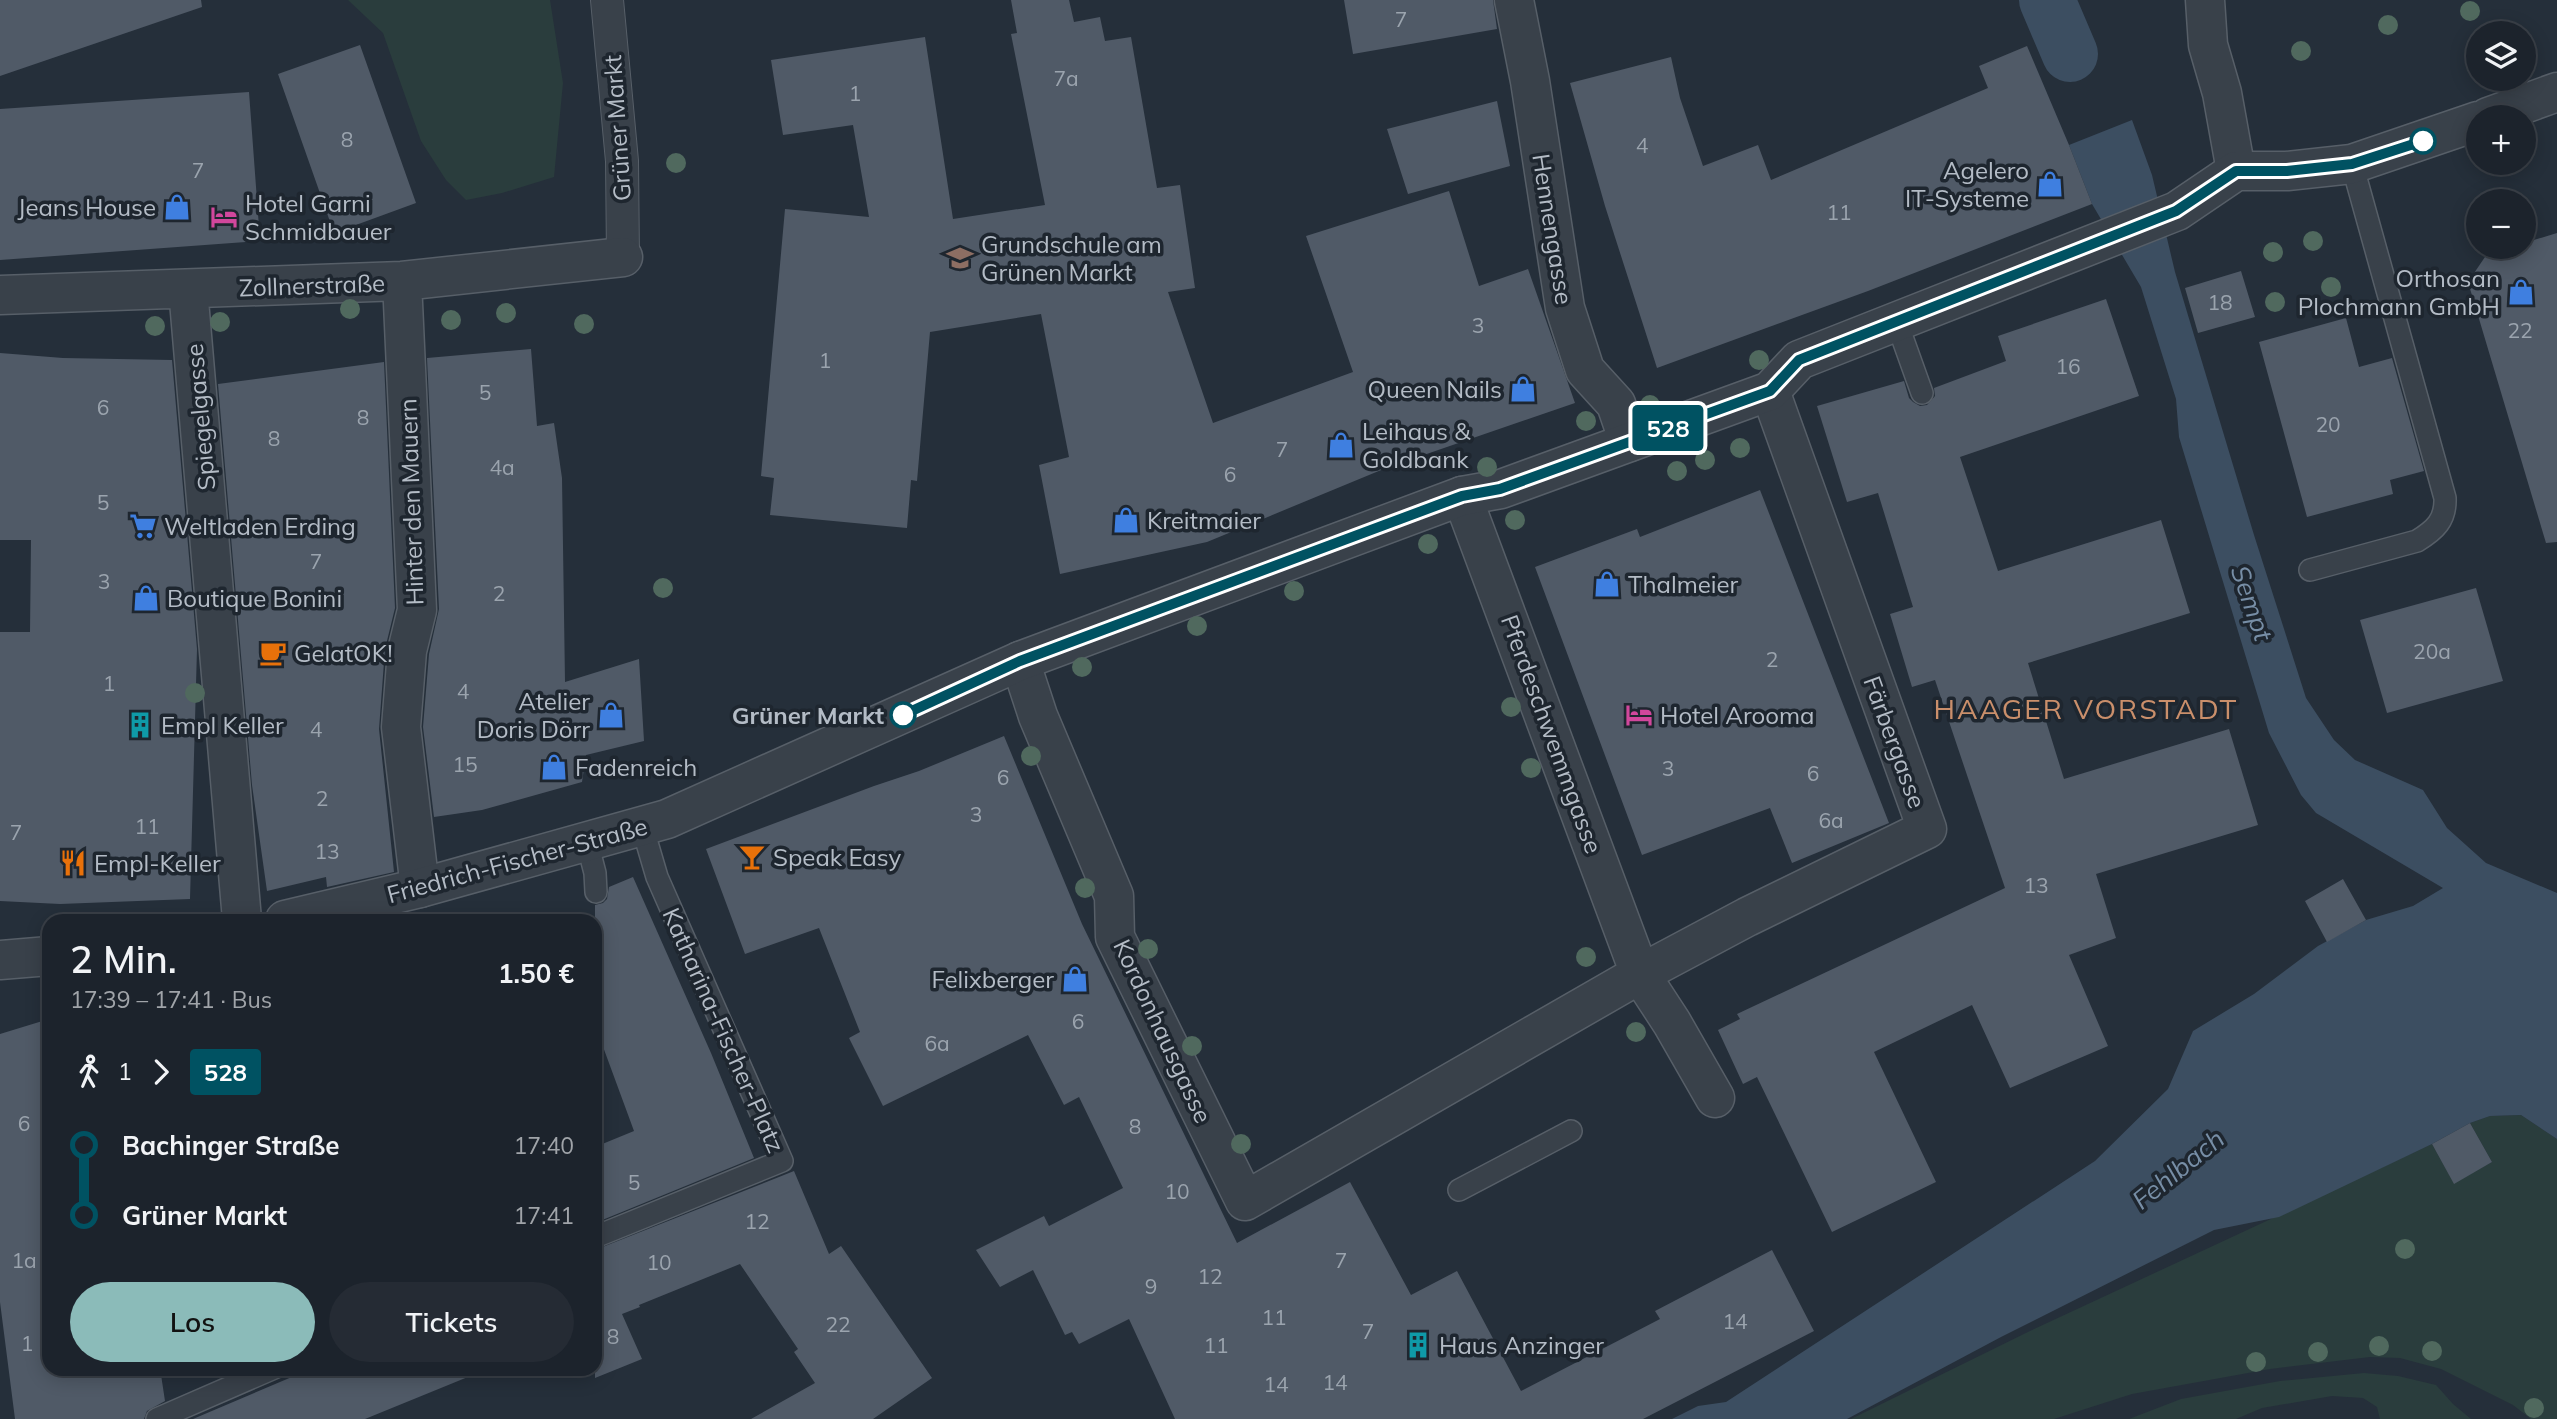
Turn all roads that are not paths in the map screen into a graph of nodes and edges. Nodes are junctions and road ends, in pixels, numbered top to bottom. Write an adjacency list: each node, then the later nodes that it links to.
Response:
1 (607, 0): 9 (street, Grüner Markt)
2 (1514, 0): 16 (street, Hennengasse)
3 (2205, 0): 8 (street)
4 (2557, 92): 5 (street)
5 (2521, 105)
6 (2466, 125): 7 (street)
7 (2352, 164): 8 (street); 18 (lane)
8 (2236, 171): 13 (street)
9 (623, 257): 10 (street, Zollnerstraße)
10 (402, 281): 11 (street, Zollnerstraße); 22 (street, Hinter den Mauern)
11 (188, 289): 12 (street, Zollnerstraße); 24 (street, Spiegelgasse)
12 (0, 295)
13 (1897, 323): 14 (street); 15 (lane)
14 (1770, 391): 16 (street, Friedrich-Fischer-Straße); 28 (street, Färbergasse)
15 (1922, 393)
16 (1629, 442): 17 (street, Friedrich-Fischer-Straße)
17 (1462, 496): 19 (street, Friedrich-Fischer-Straße); 28 (street, Pferdeschwemmgasse)
18 (2310, 570)
19 (1020, 661): 20 (street, Friedrich-Fischer-Straße); 28 (street, Kordonhausgasse)
20 (655, 823): 21 (street, Friedrich-Fischer-Straße); 32 (lane, Katharina-Fischer-Platz)
21 (587, 842): 22 (street, Friedrich-Fischer-Straße); 23 (lane)
22 (420, 888): 25 (street, Friedrich-Fischer-Straße)
23 (596, 892)
24 (241, 914)
25 (310, 914)
26 (42, 957): 27 (street)
27 (0, 960)
28 (1640, 974): 29 (street, Pferdeschwemmgasse)
29 (1715, 1098)
30 (1571, 1131): 31 (lane)
31 (1459, 1190)
32 (602, 1234)
33 (256, 1376): 34 (lane)
34 (157, 1419)

